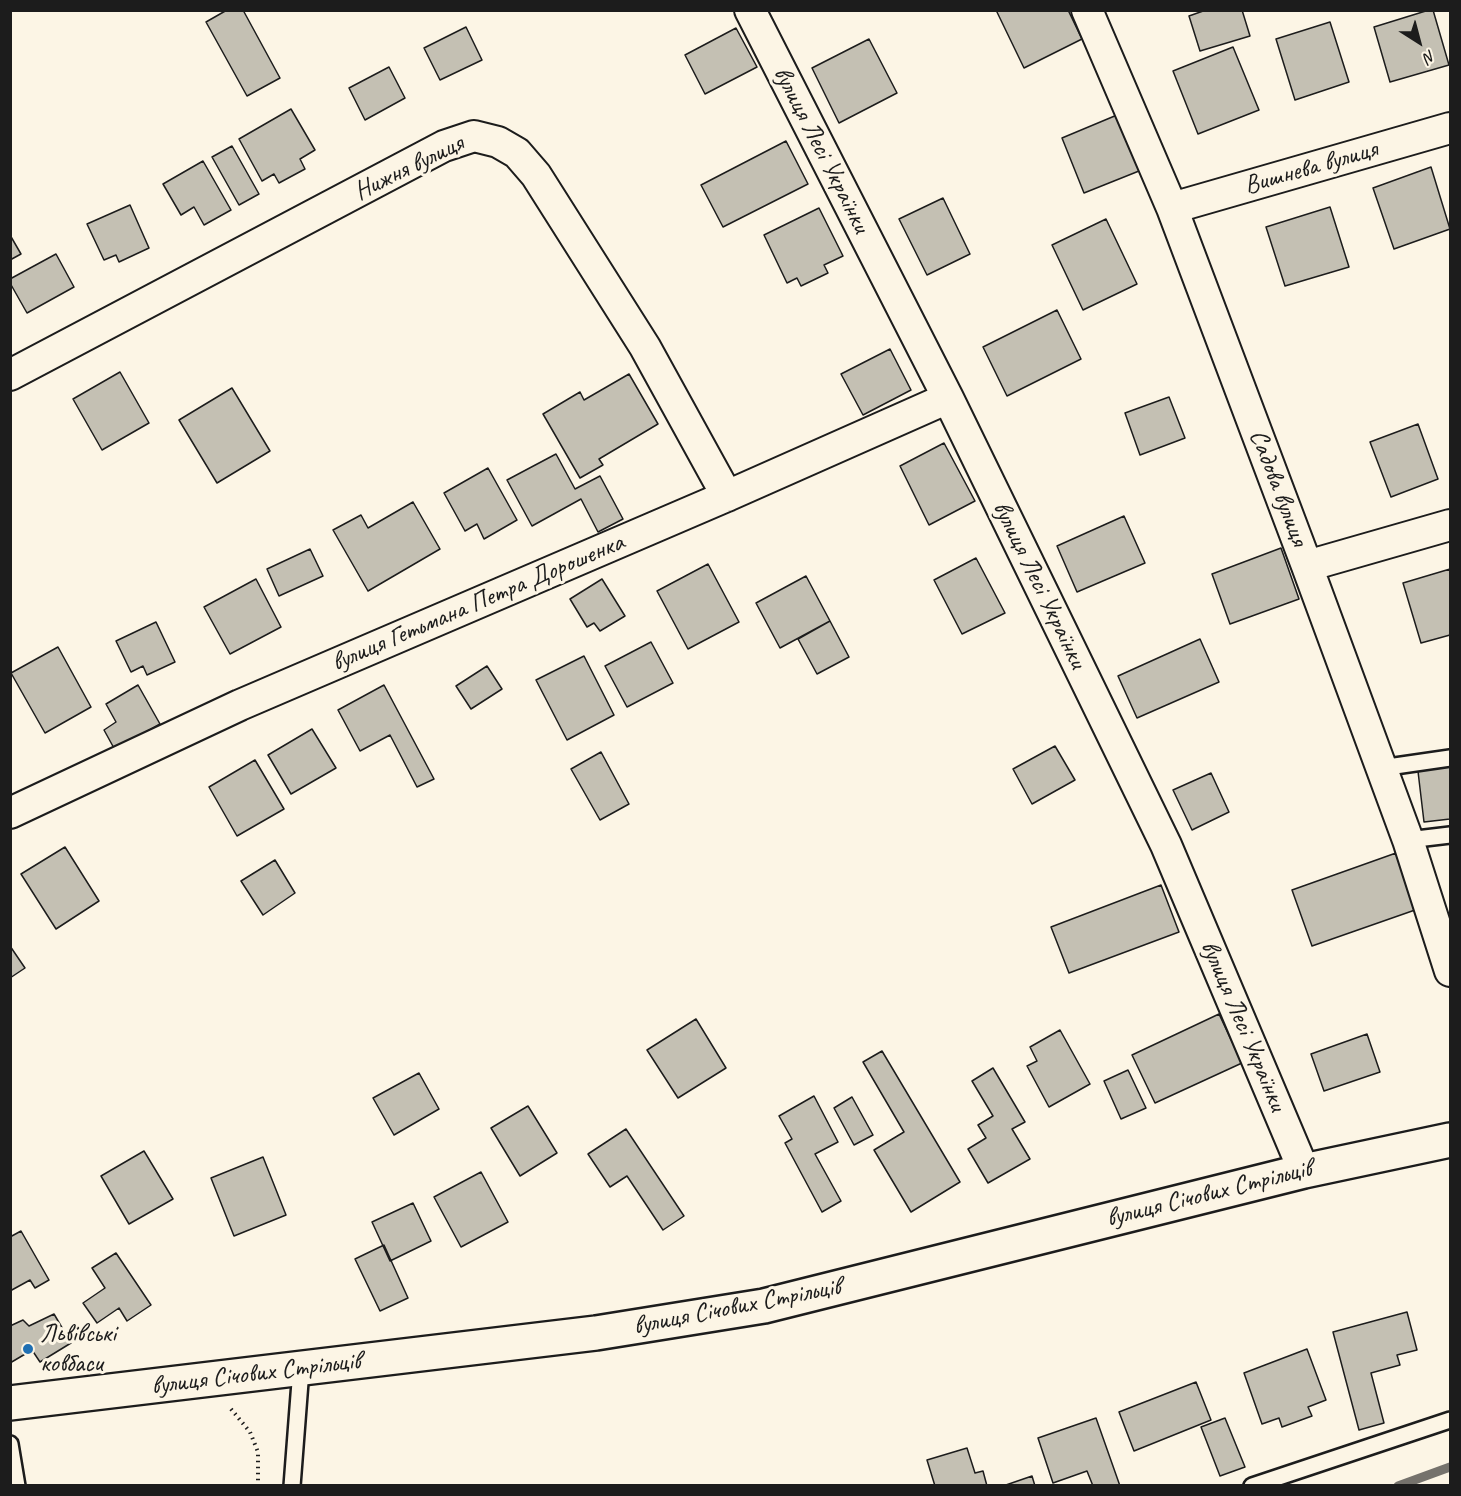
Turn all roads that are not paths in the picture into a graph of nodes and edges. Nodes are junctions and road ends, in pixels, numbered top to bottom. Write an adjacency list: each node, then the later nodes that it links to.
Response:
1 (750, 10): 6 (street, вулиця Лесі Українки)
2 (1087, 10): 4 (street, Садова вулиця)
3 (1450, 128): 4 (street, Вишнева вулиця)
4 (1172, 208): 9 (street, Садова вулиця)
5 (10, 375): 7 (street, Нижня вулиця)
6 (948, 398): 7 (street, вулиця Гетьмана Петра Дорошенка); 17 (street, вулиця Лесі Українки)
7 (727, 496): 12 (street, вулиця Гетьмана Петра Дорошенка)
8 (1450, 525): 9 (street)
9 (1307, 566): 11 (street, Садова вулиця)
10 (1450, 758): 11 (lane)
11 (1381, 768): 14 (street, Садова вулиця)
12 (10, 813)
13 (1450, 835): 14 (lane)
14 (1408, 840): 15 (street, Садова вулиця)
15 (1450, 971)
16 (1450, 1140): 17 (street, вулиця Січових Стрільців)
17 (1304, 1171): 18 (street, вулиця Січових Стрільців)
18 (301, 1369): 19 (street, вулиця Січових Стрільців); 23 (lane)
19 (10, 1403)
20 (1450, 1420): 24 (lane)
21 (10, 1444): 22 (lane)
22 (17, 1485)
23 (292, 1485)
24 (1252, 1485)

